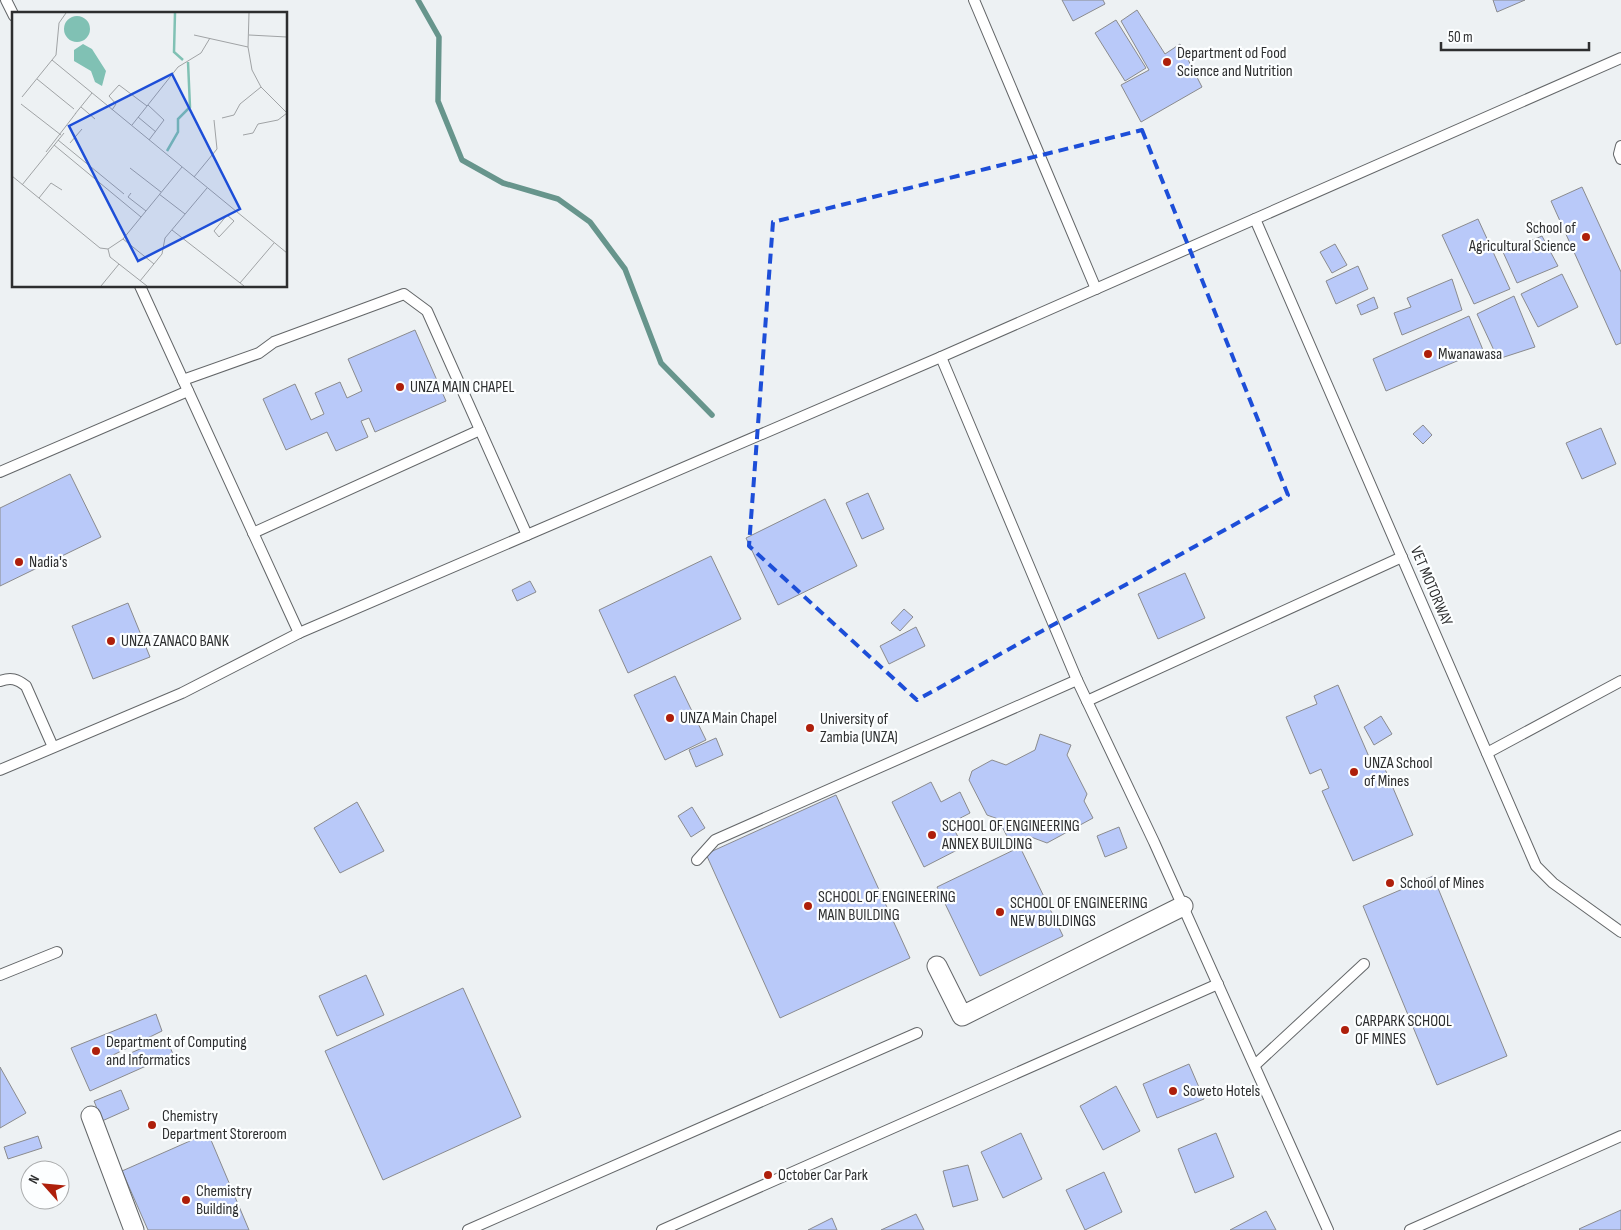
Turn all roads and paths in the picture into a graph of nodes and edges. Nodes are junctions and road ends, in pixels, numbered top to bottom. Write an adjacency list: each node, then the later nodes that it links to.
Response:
1 (6, 0): 3 (lane)
2 (974, 0): 9 (lane)
3 (12, 12)
4 (1621, 58): 7 (lane)
5 (1621, 146): 6 (lane)
6 (1621, 159)
7 (1255, 219): 9 (lane); 17 (lane, VET MOTORWAY)
8 (141, 288): 11 (lane)
9 (1096, 289): 10 (lane)
10 (941, 357): 16 (lane); 19 (lane)
11 (183, 380): 12 (lane); 13 (lane)
12 (188, 391): 14 (lane); 15 (lane)
13 (480, 430): 15 (lane); 16 (lane)
14 (0, 472)
15 (253, 533): 18 (lane)
16 (527, 535): 18 (lane)
17 (1402, 557): 22 (lane); 24 (lane, VET MOTORWAY)
18 (299, 633): 23 (lane)
19 (1077, 680): 22 (lane); 26 (lane)
20 (0, 681): 23 (lane)
21 (1621, 681): 24 (lane)
22 (1087, 701): 27 (lane)
23 (53, 747): 25 (lane)
24 (1487, 753): 28 (lane, VET MOTORWAY)
25 (0, 770)
26 (697, 860)
27 (1183, 906): 31 (street); 33 (lane)
28 (1621, 932)
29 (57, 952): 32 (lane)
30 (1364, 964): 35 (lane)
31 (937, 966)
32 (0, 975)
33 (1218, 984): 35 (lane); 40 (lane)
34 (917, 1033): 39 (lane)
35 (1255, 1065): 41 (lane)
36 (91, 1116): 38 (street)
37 (1621, 1136): 42 (lane)
38 (134, 1230)
39 (468, 1230)
40 (662, 1230)
41 (1328, 1230)
42 (1410, 1230)

